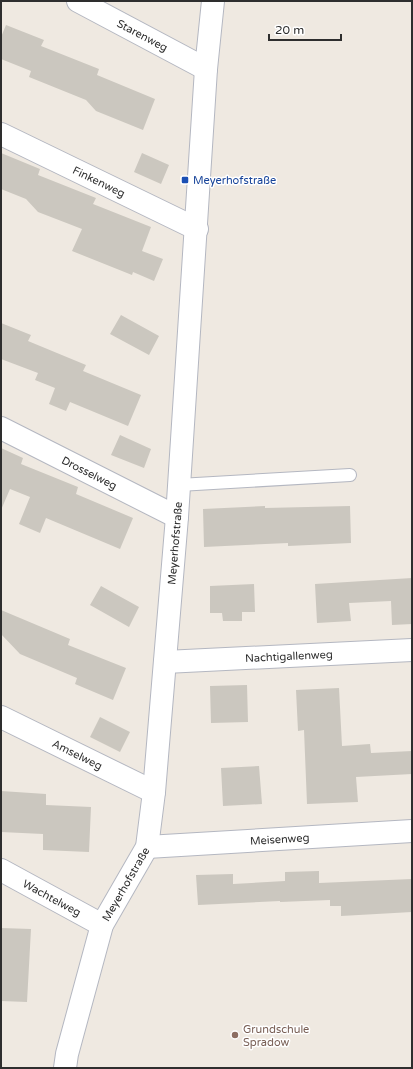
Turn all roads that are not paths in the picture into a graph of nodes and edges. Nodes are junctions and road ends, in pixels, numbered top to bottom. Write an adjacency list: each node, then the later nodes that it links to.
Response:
1 (78, 1): 3 (street, Starenweg)
2 (213, 1): 3 (street, Meyerhofstraße)
3 (206, 70): 5 (street, Meyerhofstraße)
4 (1, 134): 5 (street, Finkenweg)
5 (197, 230): 8 (street, Meyerhofstraße)
6 (1, 428): 9 (street, Drosselweg)
7 (350, 475): 8 (lane)
8 (179, 485): 9 (street, Meyerhofstraße)
9 (177, 517): 11 (street, Meyerhofstraße)
10 (412, 650): 11 (street, Nachtigallenweg)
11 (165, 662): 13 (street, Meyerhofstraße)
12 (1, 716): 13 (street, Amselweg)
13 (154, 792): 15 (street, Meyerhofstraße)
14 (412, 831): 15 (street, Meisenweg)
15 (147, 847): 17 (street, Meyerhofstraße)
16 (1, 870): 17 (street, Wachtelweg)
17 (102, 925): 18 (street, Meyerhofstraße)
18 (65, 1068)

